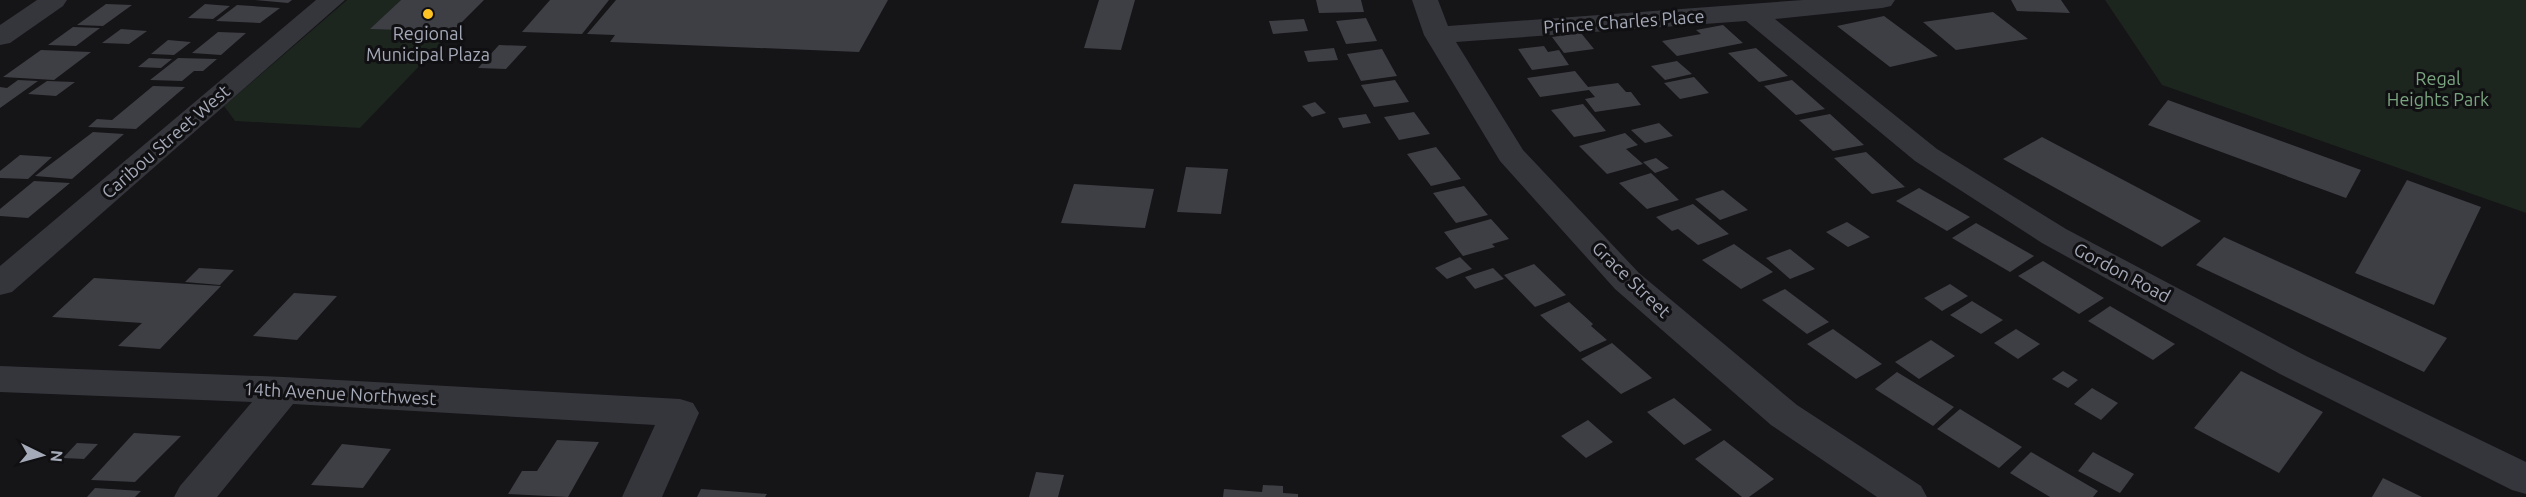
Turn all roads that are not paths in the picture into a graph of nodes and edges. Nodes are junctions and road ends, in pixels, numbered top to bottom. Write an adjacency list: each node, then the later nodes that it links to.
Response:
1 (54, 0): 7 (street)
2 (332, 0): 8 (street, Caribou Street West)
3 (1425, 0): 6 (street, Grace Street)
4 (1882, 0): 5 (street, Prince Charles Place)
5 (1752, 13): 6 (street, Prince Charles Place); 11 (street, Gordon Road)
6 (1437, 35): 14 (street, Grace Street)
7 (0, 37)
8 (0, 284)
9 (0, 379): 10 (street, 14th Avenue Northwest)
10 (284, 390): 12 (street); 13 (street, 14th Avenue Northwest)
11 (2526, 479)
12 (194, 497)
13 (642, 497)
14 (1907, 497)

